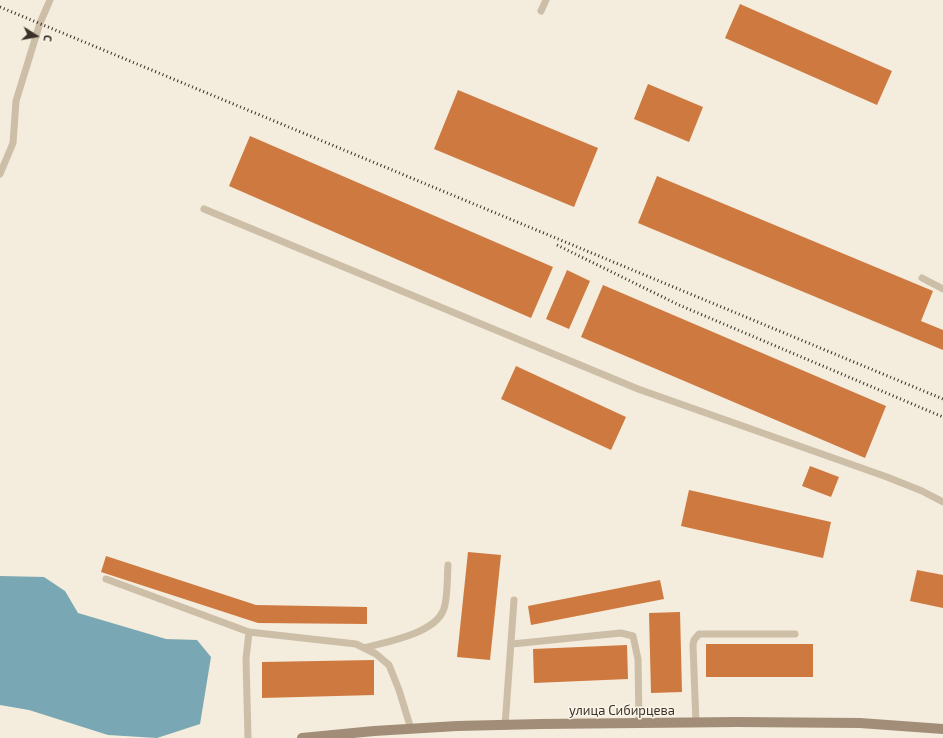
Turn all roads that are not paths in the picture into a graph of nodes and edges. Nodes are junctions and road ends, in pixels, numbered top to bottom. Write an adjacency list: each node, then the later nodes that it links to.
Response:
1 (50, 0): 4 (lane)
2 (546, 0): 3 (lane)
3 (541, 11)
4 (0, 174)
5 (204, 209): 8 (lane)
6 (922, 278): 7 (lane)
7 (943, 289)
8 (943, 502)
9 (448, 565): 15 (lane)
10 (106, 579): 12 (lane)
11 (514, 600): 14 (lane)
12 (249, 632): 15 (lane); 21 (lane)
13 (796, 634): 16 (lane)
14 (512, 644): 17 (lane); 18 (lane)
15 (364, 648): 19 (lane)
16 (696, 723): 17 (street, улица Сибирцева); 20 (street, улица Сибирцева)
17 (639, 724): 18 (street, улица Сибирцева)
18 (505, 726): 19 (street, улица Сибирцева)
19 (411, 729): 22 (street, улица Сибирцева)
20 (943, 729)
21 (248, 738)
22 (302, 738)

